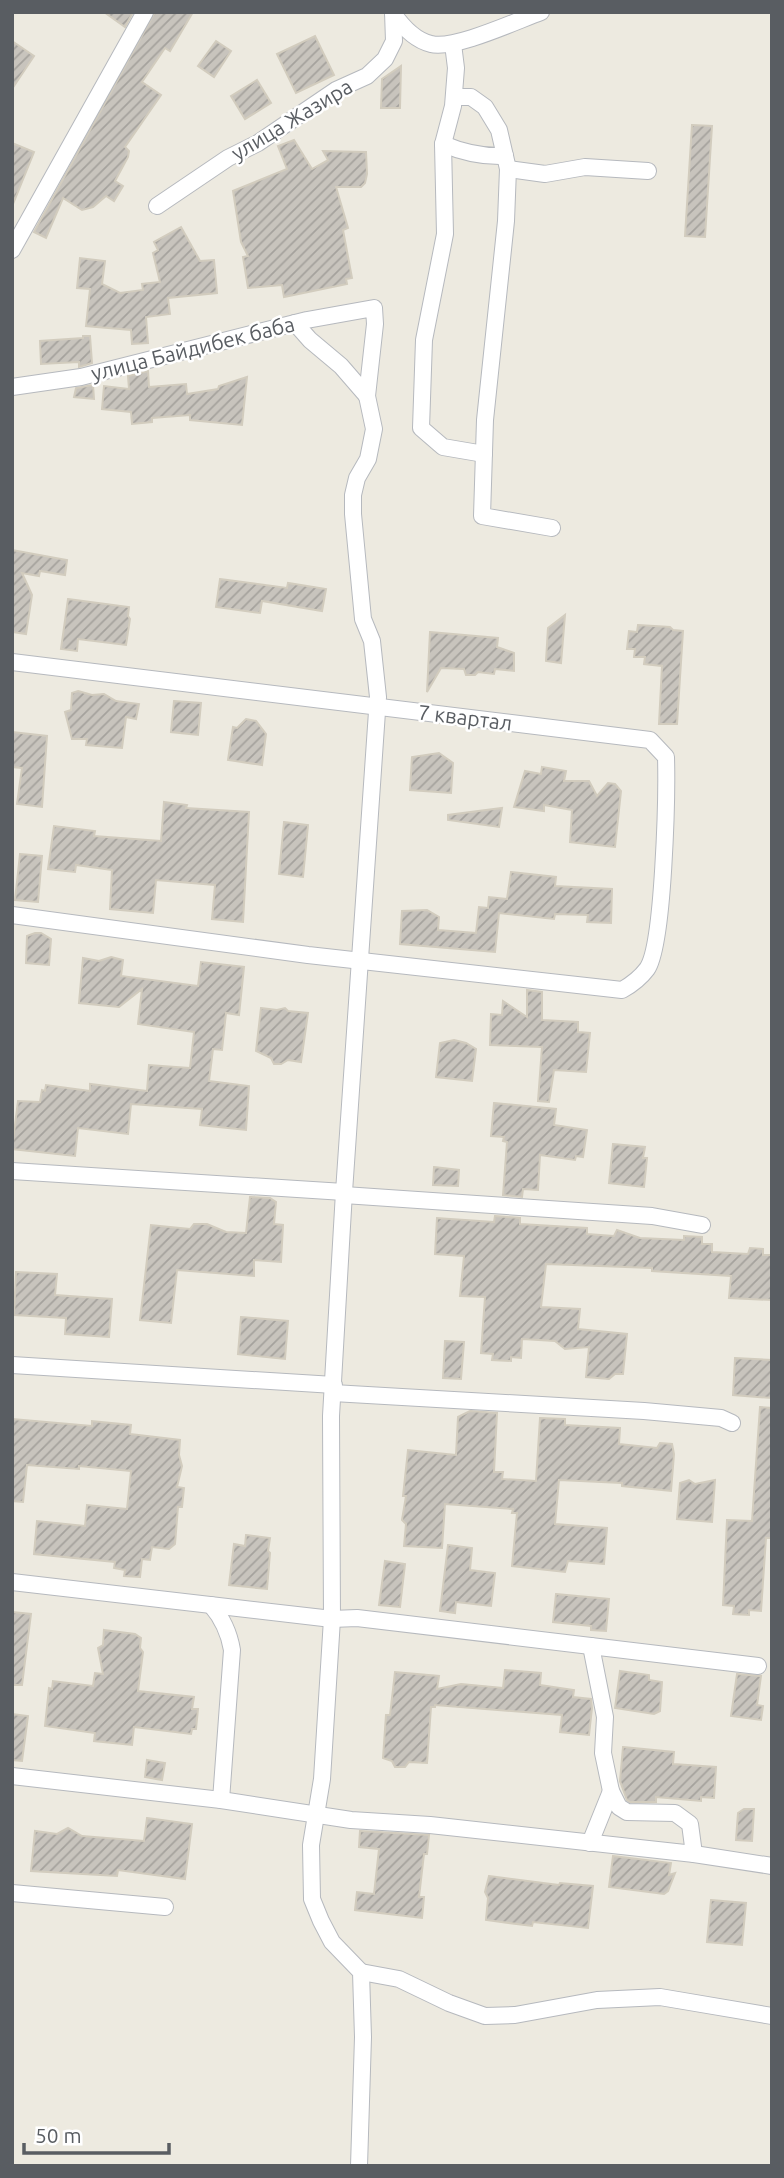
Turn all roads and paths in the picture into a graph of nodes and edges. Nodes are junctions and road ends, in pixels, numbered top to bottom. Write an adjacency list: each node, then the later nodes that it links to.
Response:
1 (145, 12): 12 (street)
2 (502, 12): 5 (street)
3 (541, 12): 5 (street)
4 (393, 13): 6 (street); 11 (street, улица Жазира)
5 (486, 32): 6 (street)
6 (453, 44): 7 (street)
7 (454, 97): 8 (street); 9 (street)
8 (443, 144): 9 (street); 16 (street)
9 (507, 163): 10 (street); 16 (street)
10 (648, 171)
11 (157, 206)
12 (12, 250)
13 (295, 323): 14 (street, улица Байдибек баба); 15 (street); 15 (street, улица Байдибек баба)
14 (12, 387)
15 (367, 396): 19 (street)
16 (484, 454): 17 (street)
17 (552, 528)
18 (12, 662): 19 (street, 7 квартал)
19 (377, 708): 21 (street); 21 (street, 7 квартал)
20 (12, 915): 21 (street)
21 (360, 960): 23 (street)
22 (12, 1171): 23 (street)
23 (344, 1193): 24 (street); 26 (street)
24 (702, 1225)
25 (12, 1365): 26 (street)
26 (333, 1389): 27 (street); 30 (street)
27 (732, 1423)
28 (12, 1582): 29 (street)
29 (211, 1605): 30 (street); 35 (street)
30 (332, 1619): 31 (street); 36 (street)
31 (591, 1646): 32 (street); 34 (street)
32 (758, 1666)
33 (12, 1776): 35 (street)
34 (611, 1791): 37 (street); 38 (street)
35 (221, 1800): 36 (street)
36 (316, 1814): 37 (street); 42 (street)
37 (590, 1843): 38 (street)
38 (694, 1854): 39 (street)
39 (772, 1866)
40 (12, 1893): 41 (street)
41 (165, 1907)
42 (361, 1972): 43 (street); 44 (street)
43 (772, 2016)
44 (359, 2166)

